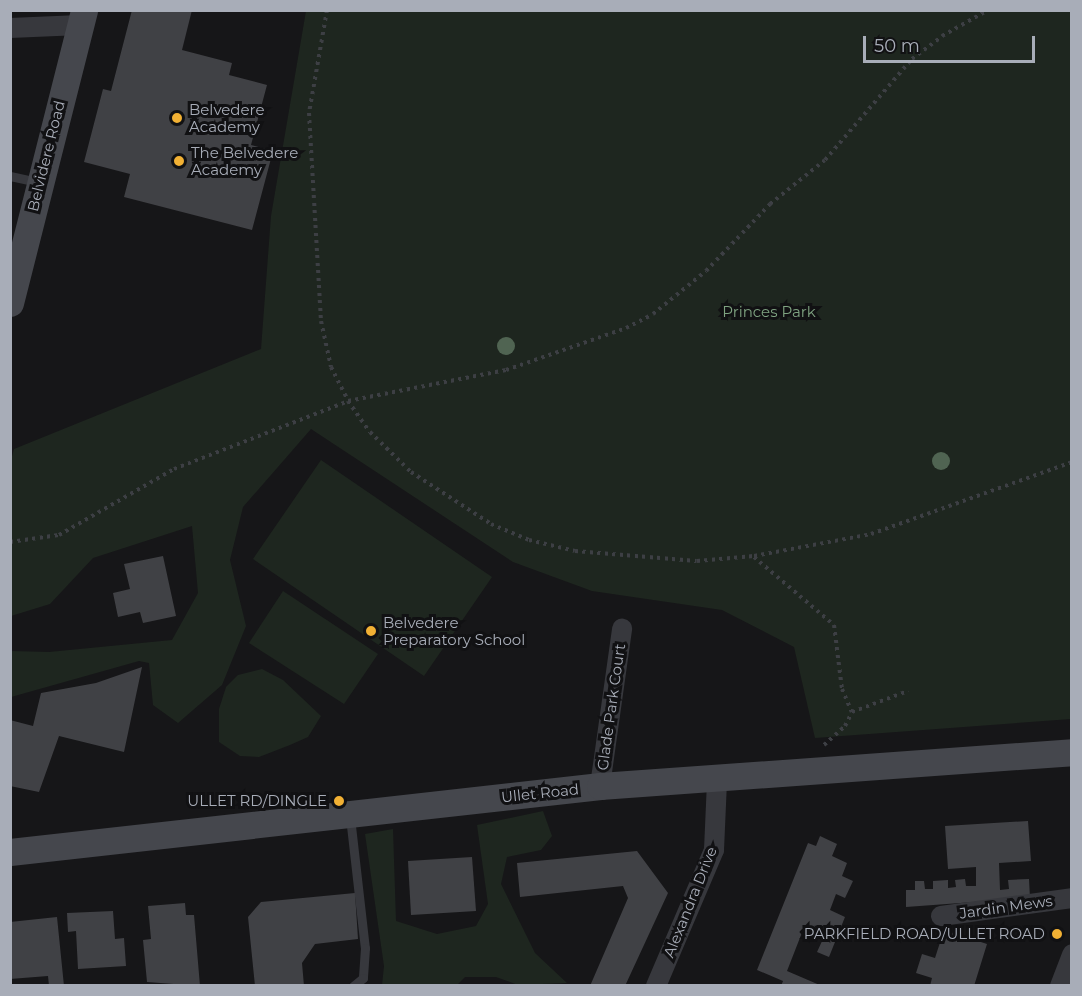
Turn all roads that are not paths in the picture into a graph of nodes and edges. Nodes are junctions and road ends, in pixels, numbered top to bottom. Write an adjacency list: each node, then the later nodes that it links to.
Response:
1 (82, 18): 2 (street); 4 (main road, Belvidere Road)
2 (10, 28)
3 (10, 176): 4 (lane)
4 (39, 182): 5 (main road, Belvidere Road)
5 (10, 303)
6 (622, 629): 9 (street, Glade Park Court)
7 (1071, 752): 8 (main road, Ullet Road)
8 (717, 780): 9 (main road, Ullet Road); 16 (street, Alexandra Drive)
9 (600, 786): 10 (main road, Ullet Road)
10 (350, 814): 11 (main road, Ullet Road); 15 (lane)
11 (10, 852)
12 (1071, 898): 13 (street, Jardin Mews)
13 (941, 916)
14 (1071, 954): 17 (street)
15 (353, 986)
16 (656, 986)
17 (1060, 986)

